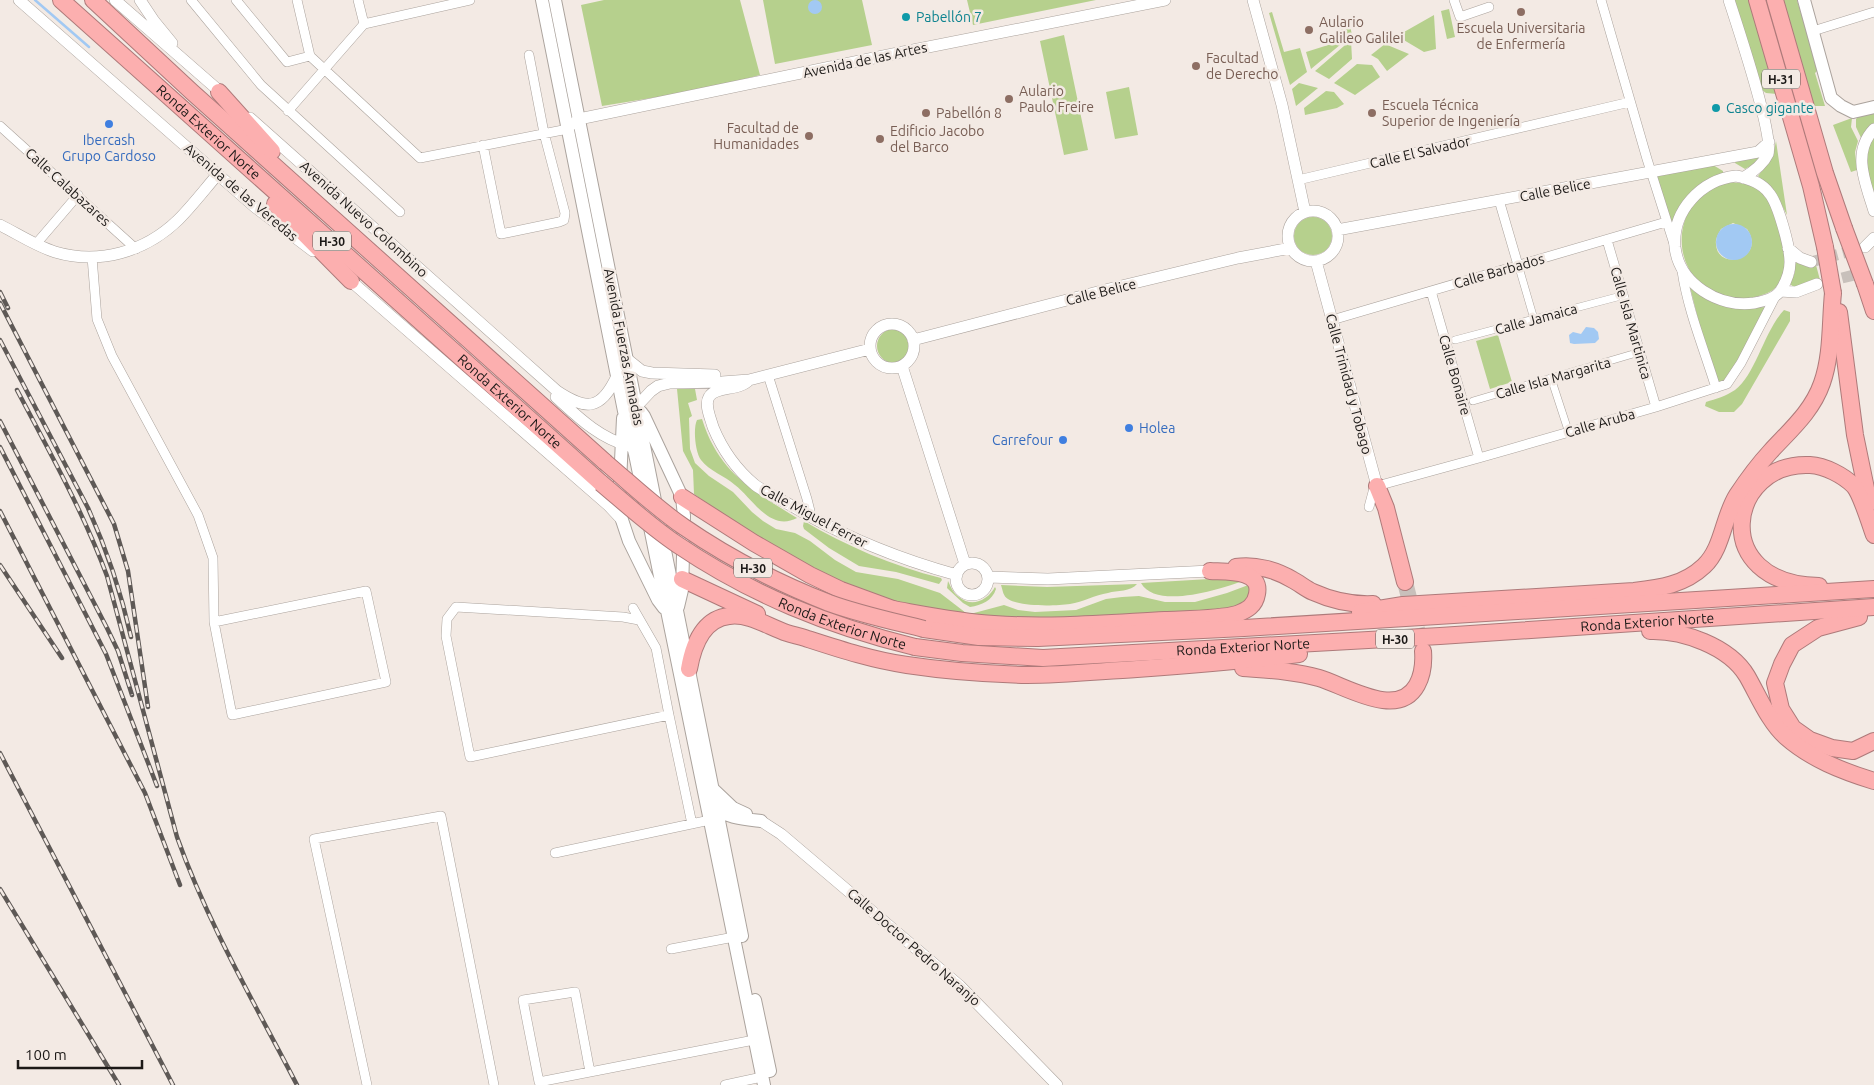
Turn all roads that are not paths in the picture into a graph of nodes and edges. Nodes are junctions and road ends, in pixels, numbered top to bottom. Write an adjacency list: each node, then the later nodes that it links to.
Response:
1 (19, 0): 44 (street, Avenida de las Veredas)
2 (61, 0): 41 (highway, Ronda Exterior Norte / H-30)
3 (93, 0): 55 (highway, Ronda Exterior Norte / H-30)
4 (115, 0): 27 (street)
5 (140, 0): 27 (street)
6 (191, 0): 33 (street)
7 (236, 0): 26 (street)
8 (297, 0): 26 (street)
9 (358, 0): 23 (street)
10 (470, 0): 23 (street)
11 (542, 0): 29 (main road, Avenida Fuerzas Armadas)
12 (555, 0): 34 (main road, Avenida Fuerzas Armadas)
13 (1165, 0): 34 (street, Avenida de las Artes)
14 (1253, 0): 46 (street)
15 (1454, 0): 21 (street)
16 (1601, 0): 31 (street)
17 (1729, 0): 39 (street)
18 (1757, 0): 75 (highway, H-31, bridge)
19 (1775, 0): 74 (highway, H-31, bridge)
20 (1804, 0): 24 (main road)
21 (1489, 7)
22 (1874, 12): 24 (street)
23 (364, 24): 28 (street)
24 (1813, 31): 32 (main road)
25 (529, 55): 38 (street)
26 (310, 56): 28 (street)
27 (192, 67): 30 (street, Avenida Nuevo Colombino)
28 (323, 70): 33 (street); 40 (street)
29 (558, 79): 34 (main road, Avenida Fuerzas Armadas); 35 (main road, Avenida Fuerzas Armadas)
30 (219, 92): 55 (highway); 84 (street, Avenida Nuevo Colombino)
31 (1630, 102): 43 (street); 46 (street, Calle El Salvador)
32 (1874, 107)
33 (288, 111): 50 (street)
34 (579, 119): 35 (street); 82 (main road, Avenida Fuerzas Armadas)
35 (568, 129): 38 (street); 85 (main road, Avenida Fuerzas Armadas)
36 (1874, 129): 49 (street)
37 (2, 132): 47 (street, Calle Calabazares)
38 (544, 133): 40 (street); 40 (street)
39 (1769, 142): 42 (street, Calle Belice); 45 (street)
40 (483, 145)
41 (227, 147): 69 (highway); 124 (highway, Ronda Exterior Norte / H-30, bridge)
42 (1720, 159): 43 (street, Calle Belice); 45 (street)
43 (1651, 172): 48 (street, Calle Belice); 52 (street)
44 (218, 174): 61 (street); 69 (street, Avenida de las Veredas)
45 (1740, 177): 59 (street); 63 (street)
46 (1298, 180): 51 (street)
47 (78, 195): 58 (street); 61 (street, Calle Calabazares)
48 (1500, 200): 54 (street, Calle Belice); 67 (street)
49 (1874, 211)
50 (400, 212)
51 (1305, 212): 54 (street); 62 (street)
52 (1666, 222): 57 (street, Calle Barbados); 59 (street)
53 (0, 225): 58 (street)
54 (1337, 230): 65 (street)
55 (356, 237): 96 (highway, Ronda Exterior Norte / H-30)
56 (1874, 238): 60 (street)
57 (1607, 240): 67 (street, Calle Barbados); 90 (street, Calle Isla Martinica)
58 (36, 244): 64 (street)
59 (1675, 247): 68 (street)
60 (1865, 247)
61 (136, 248): 64 (street)
62 (1291, 248): 65 (street); 78 (street, Calle Belice)
63 (1788, 248): 66 (street); 72 (street)
64 (92, 257): 121 (street)
65 (1316, 261): 77 (street, Calle Trinidad y Tobago)
66 (1811, 262)
67 (1519, 268): 71 (street, Calle Barbados); 76 (street)
68 (1682, 271): 72 (street); 88 (street)
69 (351, 281): 101 (street, Avenida de las Veredas)
70 (1817, 284): 72 (street)
71 (1431, 291): 77 (street, Calle Barbados); 94 (street, Calle Bonaire)
72 (1778, 294): 88 (street, Calle Aruba)
73 (1617, 297): 76 (street, Calle Jamaica)
74 (1871, 299)
75 (1835, 313): 102 (highway); 113 (highway)
76 (1534, 319): 79 (street, Calle Jamaica)
77 (1332, 320): 97 (street, Calle Trinidad y Tobago)
78 (913, 340): 80 (street); 83 (street)
79 (1455, 340)
80 (870, 350): 83 (street); 86 (street)
81 (1633, 354): 87 (street, Calle Isla Margarita)
82 (627, 359): 86 (street); 91 (main road, Avenida Fuerzas Armadas)
83 (902, 366): 105 (street)
84 (534, 371): 85 (street, Avenida Nuevo Colombino); 93 (street, Avenida Nuevo Colombino)
85 (617, 376): 93 (main road, Avenida Fuerzas Armadas)
86 (758, 377): 91 (street); 100 (street); 100 (street, Calle Miguel Ferrer)
87 (1551, 378): 89 (street, Calle Isla Margarita); 92 (street)
88 (1716, 388): 90 (street, Calle Aruba)
89 (1473, 401)
90 (1656, 407): 94 (street, Calle Aruba)
91 (637, 408): 93 (main road, Avenida Fuerzas Armadas); 95 (main road)
92 (1567, 427)
93 (633, 449): 95 (main road); 96 (main road); 107 (main road, Avenida Fuerzas Armadas)
94 (1479, 458): 97 (street, Calle Aruba)
95 (664, 460): 98 (main road)
96 (613, 463): 101 (main road); 126 (highway, Ronda Exterior Norte / H-30, bridge)
97 (1377, 486): 99 (street); 110 (highway)
98 (682, 497): 107 (main road); 117 (highway)
99 (1370, 507)
100 (808, 516): 108 (street, Calle Miguel Ferrer)
101 (622, 520): 104 (main road)
102 (1874, 527)
103 (1874, 535): 111 (highway)
104 (640, 562): 107 (main road); 118 (main road)
105 (965, 564): 108 (street); 109 (street)
106 (1210, 571): 109 (street); 114 (highway); 117 (highway)
107 (670, 573): 118 (main road); 118 (main road); 125 (highway)
108 (956, 575): 109 (street)
109 (988, 577)
110 (1405, 582)
111 (1808, 586): 112 (highway); 113 (highway)
112 (1874, 587): 122 (highway, Ronda Exterior Norte / H-30)
113 (1634, 591): 114 (highway)
114 (1403, 605): 122 (highway)
115 (1874, 607): 123 (highway, Ronda Exterior Norte / H-30)
116 (633, 608): 120 (street)
117 (892, 609): 126 (highway)
118 (672, 612): 129 (main road); 130 (main road)
119 (1874, 614): 132 (highway)
120 (640, 620): 131 (street); 131 (street)
121 (214, 622): 121 (street)
122 (1244, 628): 126 (highway, Ronda Exterior Norte / H-30)
123 (1548, 628): 124 (highway, Ronda Exterior Norte / H-30); 133 (highway)
124 (1440, 636): 128 (highway)
125 (804, 637): 128 (highway); 129 (highway)
126 (1038, 638)
127 (1423, 651): 128 (highway)
128 (1186, 666)
129 (689, 669): 130 (main road)
130 (690, 701): 134 (main road); 135 (main road)
131 (668, 716): 138 (street)
132 (1874, 742)
133 (1874, 782)
134 (713, 789): 135 (main road); 137 (main road)
135 (713, 815): 136 (main road); 138 (street); 139 (main road); 142 (main road)
136 (735, 817): 137 (main road); 139 (main road)
137 (762, 821): 153 (street, Calle Doctor Pedro Naranjo)
138 (692, 824): 140 (street)
139 (721, 833): 141 (main road)
140 (555, 853)
141 (734, 896): 142 (main road); 144 (main road)
142 (734, 937): 143 (street); 144 (main road); 146 (main road)
143 (671, 949)
144 (749, 970): 145 (main road)
145 (758, 1013): 146 (main road); 147 (main road)
146 (754, 1040): 147 (main road); 148 (street); 149 (main road)
147 (768, 1061): 149 (main road)
148 (590, 1072): 148 (street)
149 (766, 1083): 152 (street)
150 (367, 1085): 151 (street)
151 (494, 1085)
152 (725, 1085)
153 (1056, 1085)

